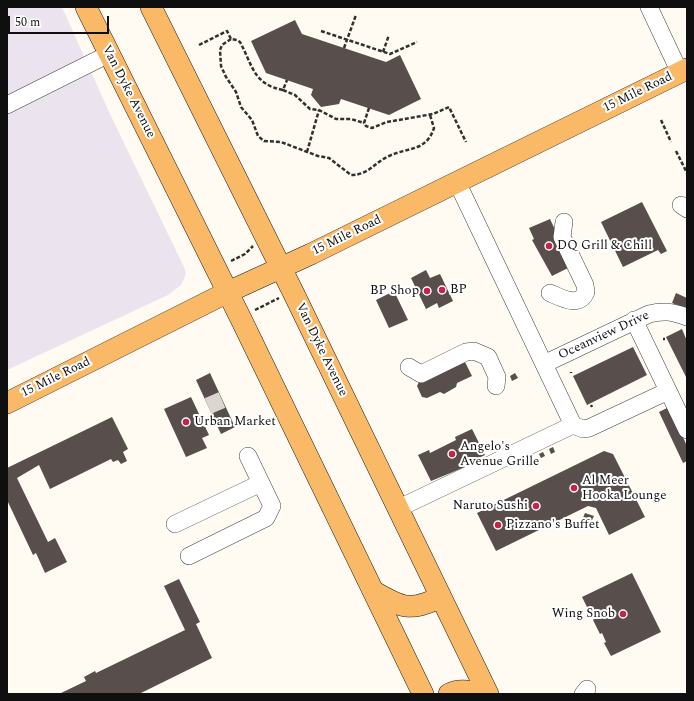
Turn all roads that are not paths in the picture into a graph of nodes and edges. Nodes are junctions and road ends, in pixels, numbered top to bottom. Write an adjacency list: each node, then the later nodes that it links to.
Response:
1 (86, 7): 4 (main road, Van Dyke Avenue)
2 (151, 7): 9 (main road, Van Dyke Avenue)
3 (649, 7): 5 (street)
4 (109, 54): 6 (street); 10 (main road, Van Dyke Avenue)
5 (683, 71): 7 (main road, 15 Mile Road)
6 (7, 105)
7 (457, 182): 9 (main road, 15 Mile Road); 14 (street)
8 (564, 222): 11 (street)
9 (281, 268): 10 (main road, 15 Mile Road); 23 (main road, Van Dyke Avenue)
10 (228, 292): 18 (main road, 15 Mile Road); 26 (main road, Van Dyke Avenue)
11 (550, 293)
12 (687, 317): 13 (street, Oceanview Drive)
13 (634, 320): 14 (street, Oceanview Drive); 17 (street)
14 (544, 364): 19 (street)
15 (409, 367): 16 (street)
16 (496, 386)
17 (668, 391): 19 (street); 20 (street)
18 (7, 403)
19 (573, 425): 23 (street)
20 (687, 430)
21 (248, 456): 22 (street)
22 (261, 483): 24 (street); 25 (street)
23 (397, 509): 27 (main road, Van Dyke Avenue)
24 (175, 524)
25 (190, 556)
26 (373, 591): 27 (main road); 28 (main road, Van Dyke Avenue)
27 (441, 597): 31 (main road, Van Dyke Avenue)
28 (423, 694)
29 (449, 694): 30 (main road)
30 (478, 694)
31 (488, 694)

